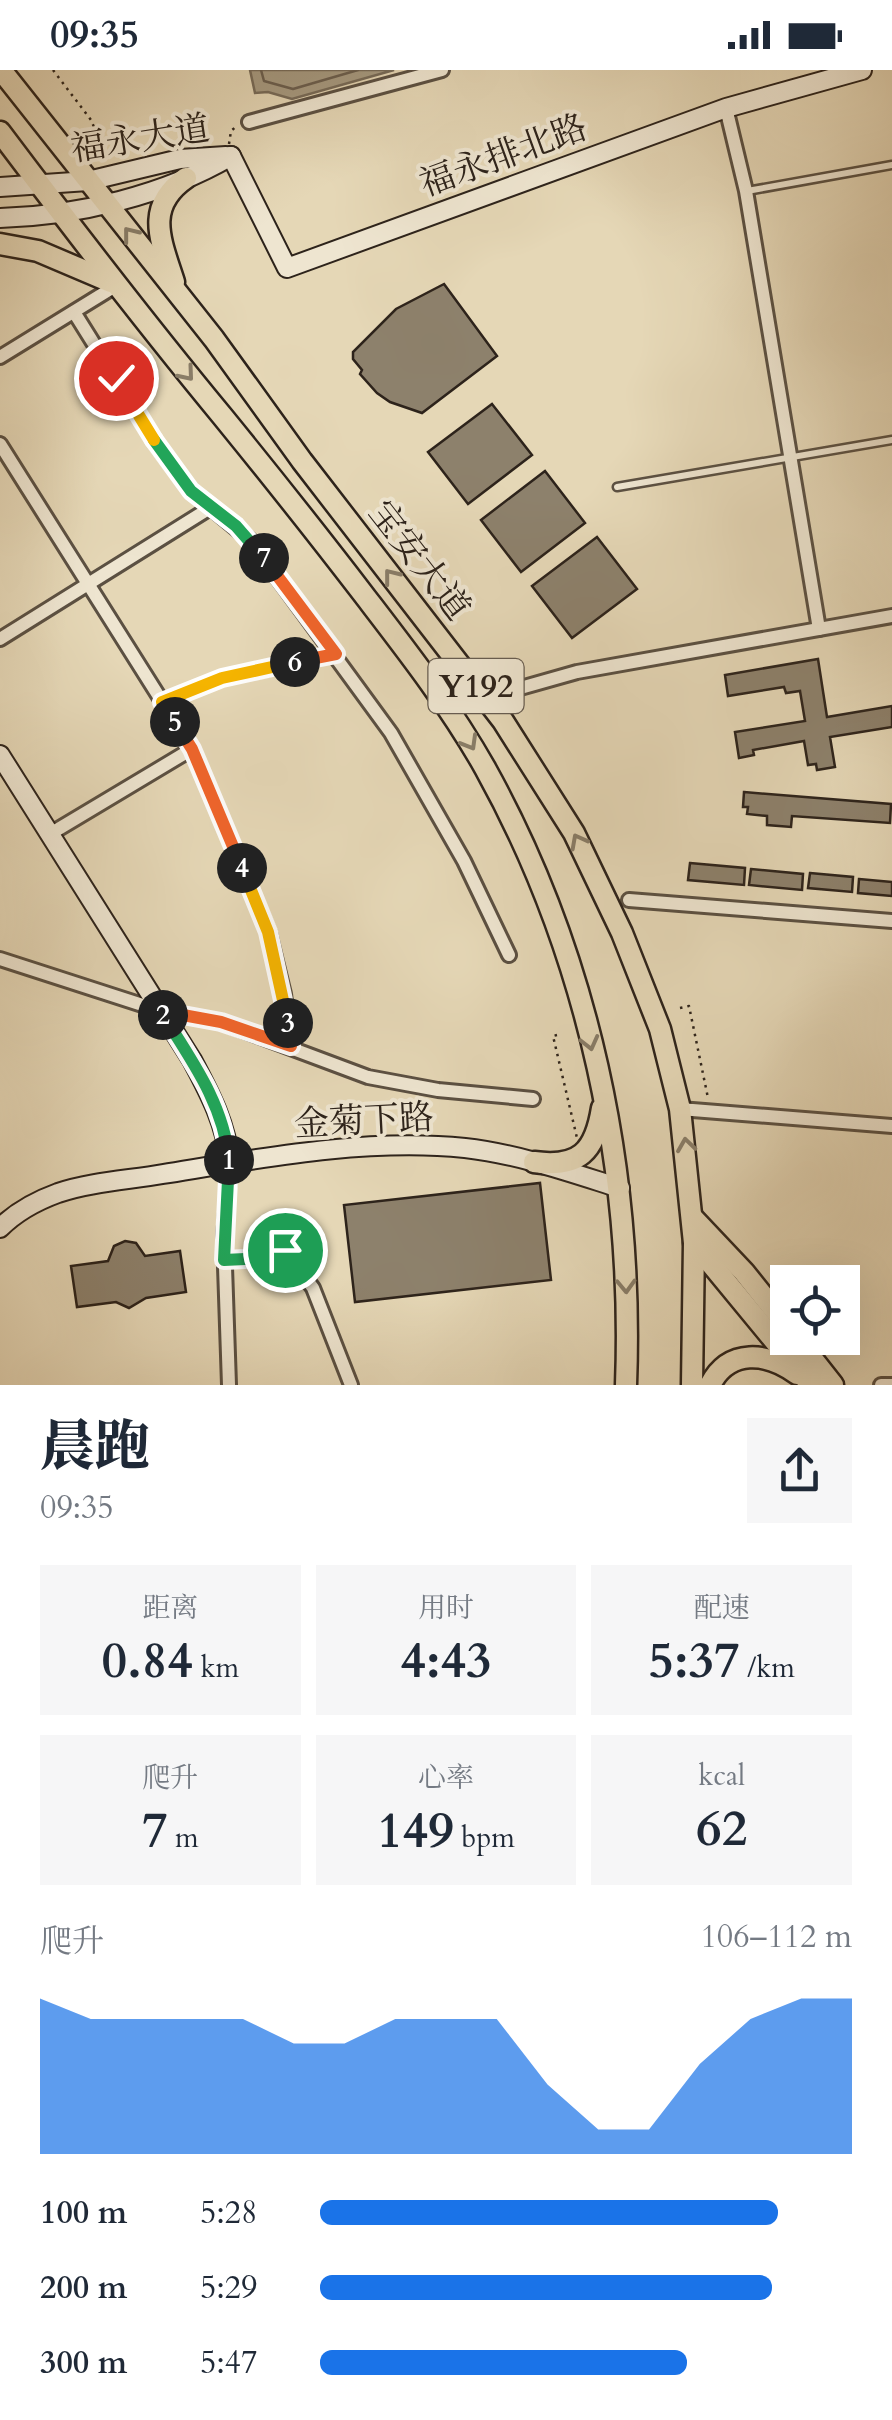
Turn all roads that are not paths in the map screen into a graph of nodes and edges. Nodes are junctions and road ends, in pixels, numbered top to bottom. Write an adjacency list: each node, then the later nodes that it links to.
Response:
1 (0, 70): 10 (main road, 宝安大道)
2 (442, 70): 5 (street)
3 (862, 70): 4 (street, 福永排北路)
4 (726, 108): 7 (street, 福永排北路); 13 (street)
5 (248, 122)
6 (0, 132): 11 (main road, 宝安大道)
7 (231, 156): 9 (street, 福永大道); 10 (street, 福永大道)
8 (892, 165): 13 (lane)
9 (186, 178): 14 (street, 福永大道); 19 (main road)
10 (88, 182): 11 (street, 福永大道); 14 (main road, 宝安大道)
11 (41, 187): 12 (street, 福永大道); 15 (main road, 宝安大道 / Y192)
12 (0, 188)
13 (746, 191): 24 (street)
14 (106, 203): 15 (street, 福永大道); 19 (main road, 宝安大道 / Y192, one-way to 14)
15 (60, 212): 16 (street, 福永大道); 18 (main road, 宝安大道 / Y192)
16 (0, 218)
17 (0, 244): 18 (main road)
18 (118, 285): 20 (street); 43 (main road, 宝安大道 / Y192, one-way to 43)
19 (180, 298): 32 (main road, 宝安大道 / Y192, one-way to 19)
20 (74, 312): 21 (street); 26 (street)
21 (0, 358)
22 (892, 440): 24 (lane)
23 (0, 444): 27 (street)
24 (790, 457): 25 (lane); 29 (street)
25 (616, 487)
26 (210, 508): 27 (street); 31 (street)
27 (90, 584): 30 (street); 33 (street)
28 (892, 616): 29 (street)
29 (819, 629): 32 (street)
30 (0, 639)
31 (336, 654): 33 (street); 39 (street)
32 (485, 698): 45 (main road, 宝安大道 / Y192, one-way to 32)
33 (162, 702): 34 (street)
34 (192, 749): 36 (street); 42 (street)
35 (0, 755): 36 (street)
36 (50, 834): 41 (street)
37 (629, 900): 38 (street)
38 (892, 921)
39 (509, 955)
40 (0, 960): 41 (street)
41 (161, 1011): 42 (street); 48 (street)
42 (291, 1046): 44 (street)
43 (604, 1096): 47 (main road); 49 (main road, 宝安大道 / Y192)
44 (533, 1099)
45 (680, 1109): 46 (street); 50 (main road, 宝安大道 / Y192, one-way to 45)
46 (892, 1126)
47 (534, 1162): 48 (street, 金菊下路); 49 (street, 金菊下路)
48 (230, 1163): 51 (street, 金菊下路); 53 (street)
49 (620, 1188): 59 (main road, 宝安大道, one-way to 59)
50 (693, 1218): 52 (main road, 宝安大道 / Y192); 54 (main road)
51 (0, 1228)
52 (694, 1242): 60 (main road, 宝安大道); 62 (main road)
53 (224, 1260): 57 (street); 58 (street)
54 (770, 1304)
55 (809, 1355): 63 (main road)
56 (892, 1384): 64 (street)
57 (229, 1385)
58 (351, 1385)
59 (626, 1385)
60 (692, 1385)
61 (710, 1385): 62 (main road)
62 (811, 1385)
63 (833, 1385)
64 (881, 1385)

